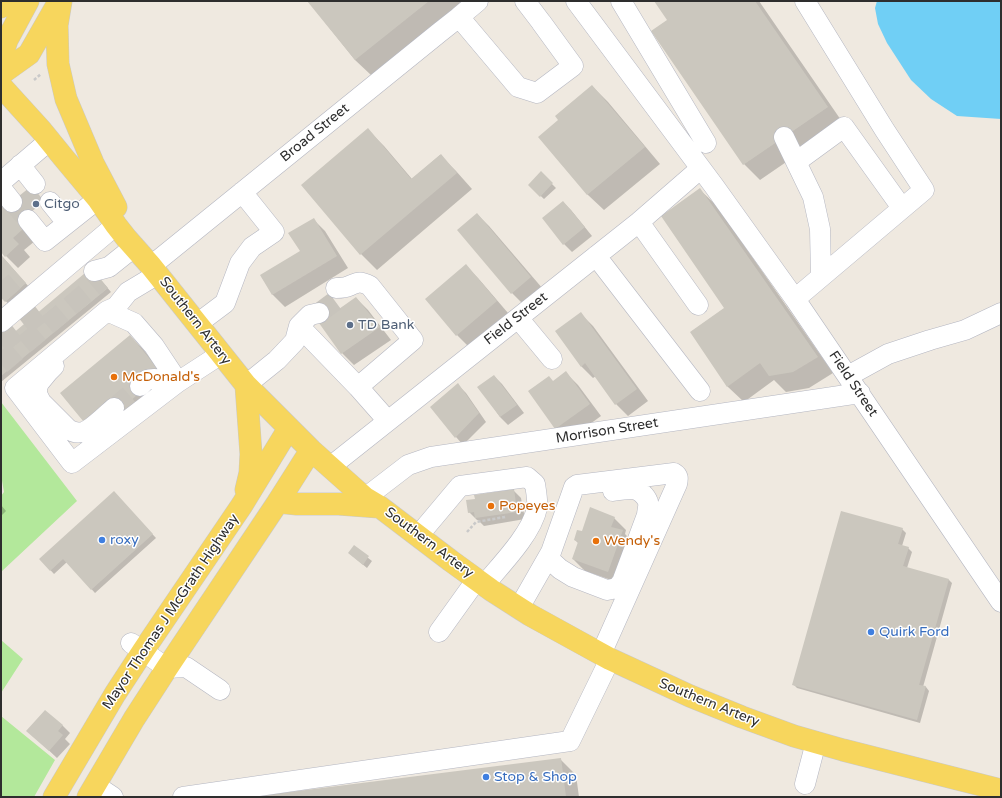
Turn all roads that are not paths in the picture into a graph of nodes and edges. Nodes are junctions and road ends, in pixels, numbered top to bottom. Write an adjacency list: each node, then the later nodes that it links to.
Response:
1 (12, 1): 9 (main road)
2 (28, 1): 11 (main road)
3 (60, 1): 12 (main road); 27 (main road)
4 (478, 1): 10 (street, Broad Street)
5 (525, 1): 10 (street)
6 (576, 1): 18 (street, Field Street)
7 (621, 1): 16 (street)
8 (805, 1): 22 (street)
9 (1, 7)
10 (459, 17): 20 (street, Broad Street)
11 (1, 58)
12 (1, 74)
13 (1, 86): 15 (main road, Southern Artery)
14 (784, 137): 17 (street)
15 (50, 140): 19 (street); 21 (main road, Southern Artery)
16 (706, 143)
17 (796, 162): 22 (street); 29 (street)
18 (700, 169): 23 (street, Field Street); 31 (street, Field Street)
19 (15, 184)
20 (242, 192): 27 (street, Broad Street); 37 (street)
21 (98, 199): 24 (main road, Southern Artery); 25 (street)
22 (902, 208): 29 (street)
23 (639, 222): 26 (street, Field Street); 32 (street)
24 (116, 225): 27 (main road, Southern Artery); 36 (street)
25 (62, 227): 25 (street)
26 (596, 256): 35 (street, Field Street); 45 (street)
27 (148, 262): 28 (street); 33 (street); 37 (main road, Southern Artery)
28 (101, 273)
29 (821, 277): 31 (street)
30 (342, 290): 44 (street)
31 (794, 299): 40 (street, Field Street)
32 (698, 305)
33 (104, 313): 41 (street); 41 (street); 47 (street)
34 (1001, 313): 40 (street)
35 (518, 318): 39 (street); 48 (street, Field Street)
36 (1, 322)
37 (197, 324): 38 (main road, Southern Artery)
38 (221, 354): 41 (street); 42 (main road, Southern Artery)
39 (552, 359)
40 (848, 376): 46 (street, Field Street)
41 (178, 383): 43 (street)
42 (246, 385): 44 (street); 49 (main road, Southern Artery); 54 (main road)
43 (140, 386)
44 (358, 387): 48 (street)
45 (700, 391)
46 (860, 393): 53 (street, Morrison Street); 59 (street, Field Street)
47 (114, 408)
48 (388, 421): 51 (street, Field Street)
49 (289, 428): 50 (main road, Southern Artery); 54 (main road, Mayor Thomas J McGrath Highway)
50 (311, 450): 51 (main road, Southern Artery); 52 (main road, Mayor Thomas J McGrath Highway)
51 (330, 467): 53 (main road, Southern Artery)
52 (278, 502): 53 (main road); 64 (main road, Mayor Thomas J McGrath Highway)
53 (372, 502): 55 (main road, Southern Artery)
54 (242, 505): 62 (main road, Mayor Thomas J McGrath Highway)
55 (418, 536): 57 (main road, Southern Artery); 57 (street)
56 (553, 563): 58 (street); 58 (street); 58 (street); 60 (street)
57 (481, 582): 60 (main road, Southern Artery); 61 (street)
58 (622, 591): 63 (street)
59 (1001, 602)
60 (519, 608): 63 (main road, Southern Artery)
61 (439, 632)
62 (137, 648): 64 (street); 70 (main road, Mayor Thomas J McGrath Highway)
63 (606, 657): 66 (main road, Southern Artery); 72 (street)
64 (167, 668): 65 (street); 69 (main road, Mayor Thomas J McGrath Highway)
65 (220, 690)
66 (816, 742): 67 (street); 68 (main road, Southern Artery)
67 (805, 784)
68 (1001, 790)
69 (91, 791): 71 (street)
70 (54, 797)
71 (113, 797)
72 (183, 797)

